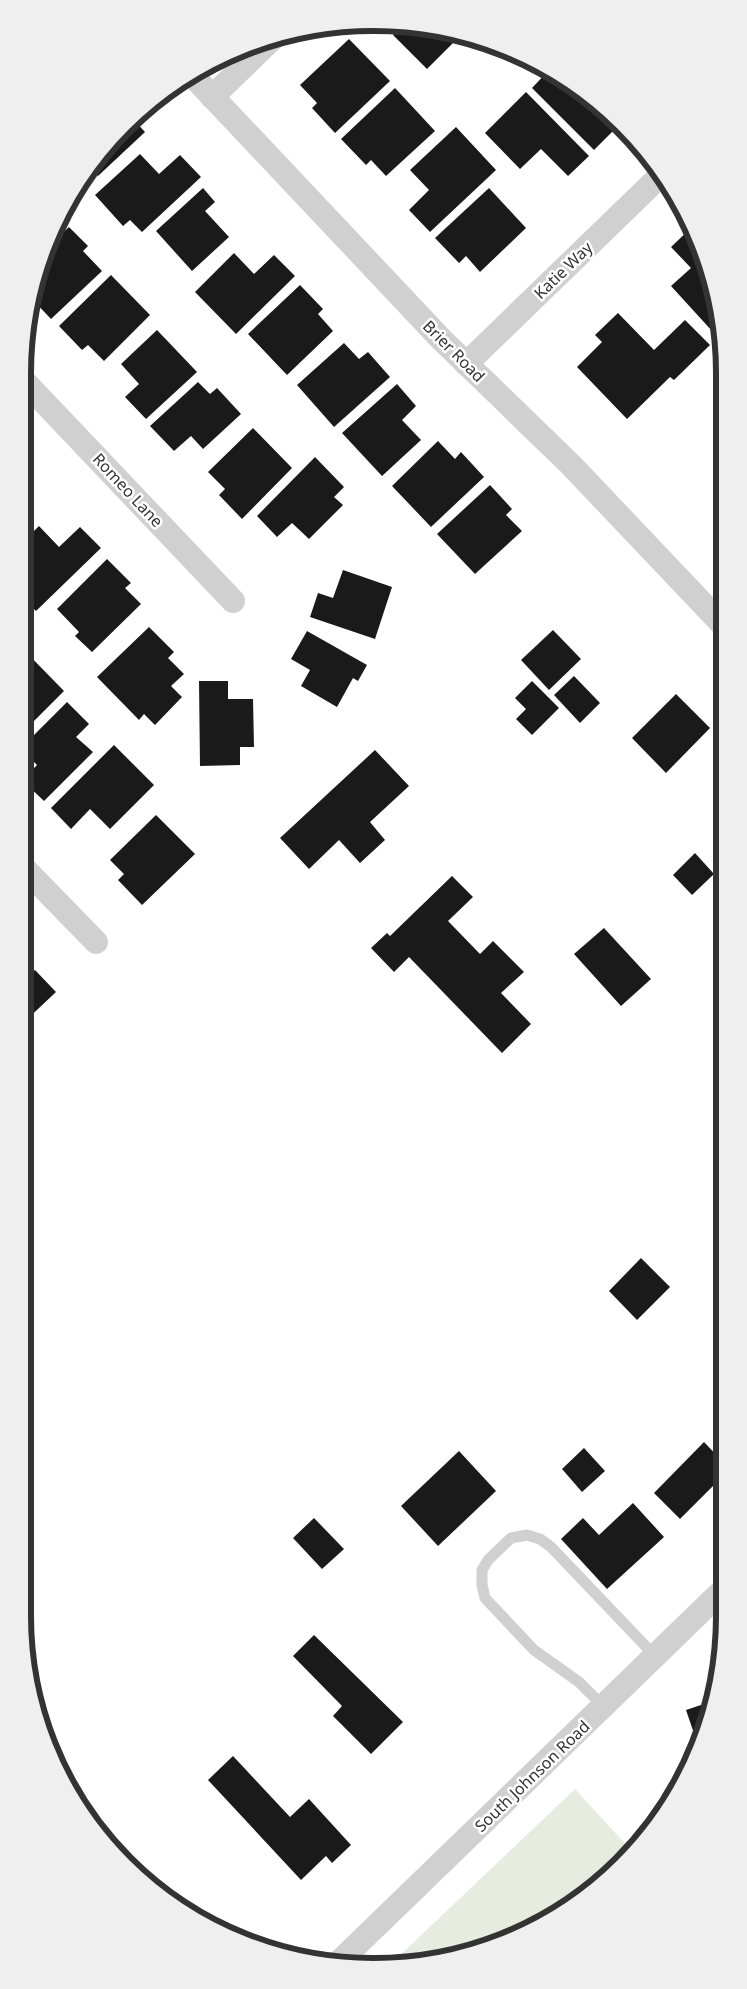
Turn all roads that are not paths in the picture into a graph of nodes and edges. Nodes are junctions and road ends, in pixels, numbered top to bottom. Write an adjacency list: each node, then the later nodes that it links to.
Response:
1 (261, 50): 3 (street)
2 (197, 80): 3 (street, Brier Road)
3 (212, 97): 5 (street, Brier Road)
4 (656, 180): 5 (street, Katie Way)
5 (466, 364): 8 (street, Brier Road)
6 (31, 388): 7 (street, Romeo Lane)
7 (233, 601)
8 (716, 618)
9 (31, 875): 10 (street)
10 (96, 942)
11 (716, 1597): 12 (street, South Johnson Road)
12 (655, 1656): 13 (street, South Johnson Road); 13 (lane)
13 (604, 1707): 14 (street, South Johnson Road)
14 (345, 1956)

